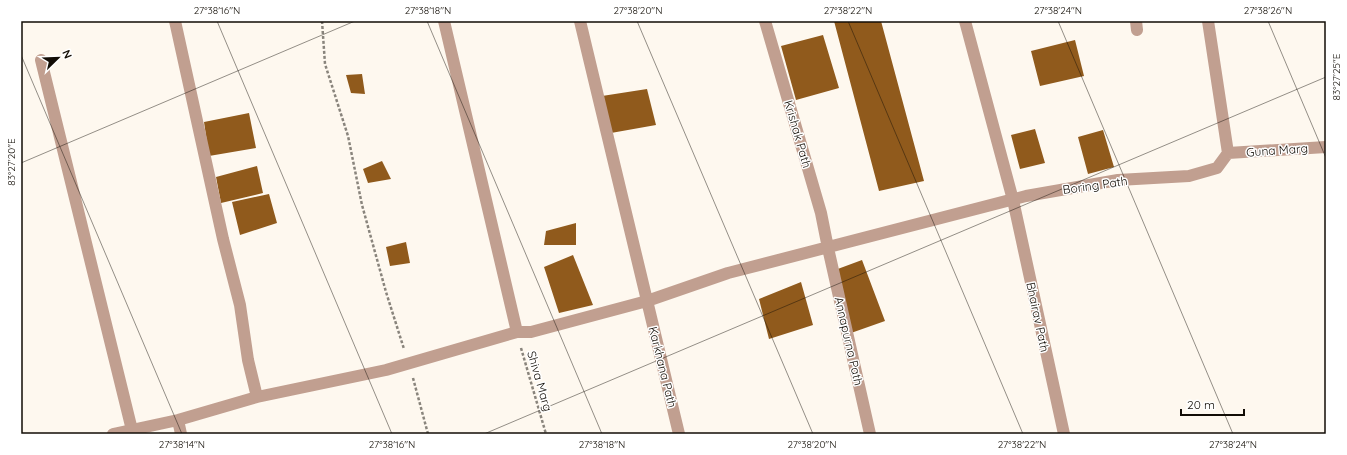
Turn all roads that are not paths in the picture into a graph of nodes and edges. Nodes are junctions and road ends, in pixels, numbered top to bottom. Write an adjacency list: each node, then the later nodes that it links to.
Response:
1 (175, 21): 14 (street)
2 (444, 21): 13 (street)
3 (580, 21): 12 (street, Karkhana Path)
4 (765, 21): 11 (street, Krishak Path)
5 (965, 21): 10 (street, Bhairav Path)
6 (1208, 21): 9 (street)
7 (41, 60): 16 (street)
8 (1326, 147): 9 (street, Guna Marg)
9 (1228, 153): 10 (street, Boring Path)
10 (1013, 200): 11 (street, Boring Path); 21 (street, Bhairav Path)
11 (828, 248): 12 (street, Boring Path); 20 (street, Annapurna Path)
12 (647, 301): 13 (street, Boring Path); 19 (street, Karkhana Path)
13 (517, 332): 14 (street, Boring Path)
14 (257, 397): 15 (street, Boring Path)
15 (178, 420): 16 (street, Boring Path); 18 (street)
16 (132, 430): 17 (street, Boring Path)
17 (113, 434)
18 (180, 434)
19 (679, 434)
20 (870, 434)
21 (1064, 434)

